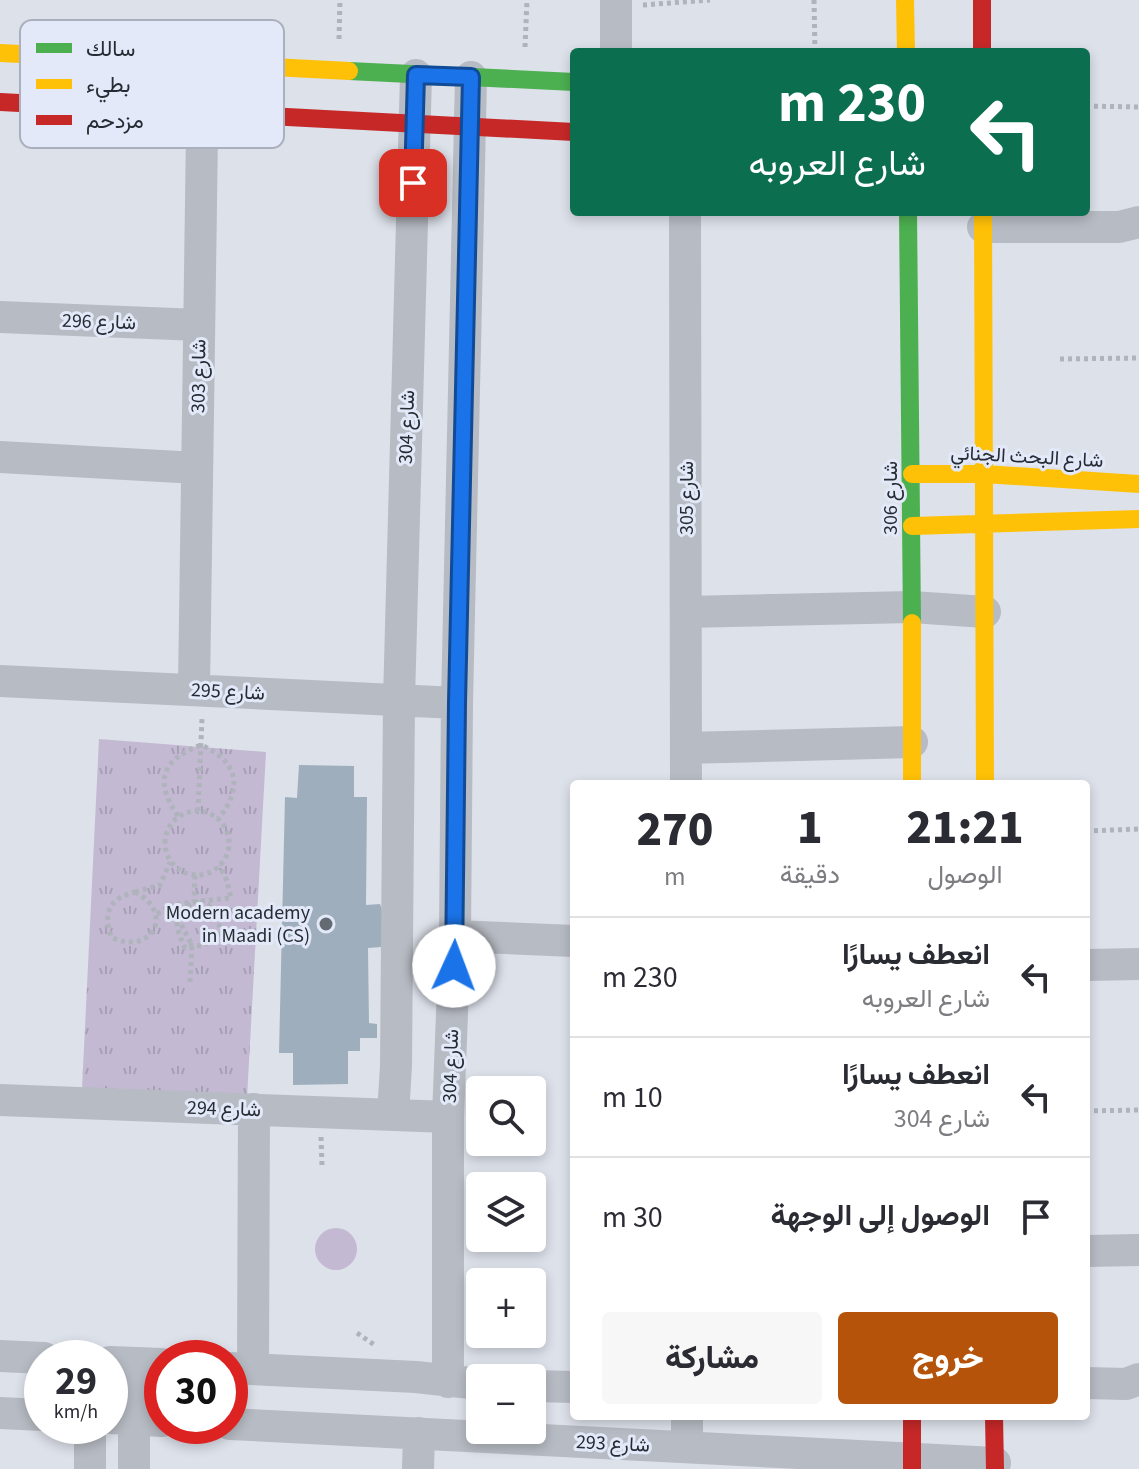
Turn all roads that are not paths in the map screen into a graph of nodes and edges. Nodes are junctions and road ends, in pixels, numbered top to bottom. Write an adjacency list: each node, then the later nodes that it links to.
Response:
1 (905, 0): 5 (street)
2 (982, 0): 6 (street)
3 (616, 3): 4 (street)
4 (616, 48)
5 (906, 48)
6 (982, 48)
7 (0, 53): 8 (street)
8 (20, 54)
9 (284, 68): 10 (street)
10 (416, 75): 11 (street); 16 (street, شارع 304)
11 (471, 77): 12 (street); 17 (street, شارع 304)
12 (570, 82)
13 (0, 102): 14 (street)
14 (20, 103)
15 (284, 116): 16 (street)
16 (415, 122): 17 (street); 39 (street, شارع 304)
17 (471, 126): 18 (street); 40 (street, شارع 304)
18 (570, 132)
19 (202, 148): 25 (street, شارع 303)
20 (685, 216): 35 (street, شارع 305)
21 (908, 216): 28 (street, شارع 306)
22 (983, 219): 23 (street); 29 (street)
23 (1139, 222)
24 (0, 317): 25 (street, شارع 296)
25 (199, 325): 27 (street, شارع 303)
26 (0, 457): 27 (street)
27 (197, 468): 38 (street, شارع 303)
28 (912, 474): 29 (street, شارع البحث الجنائي); 33 (street, شارع 306)
29 (984, 474): 30 (street, شارع البحث الجنائي); 32 (street)
30 (1139, 484)
31 (1139, 519): 32 (street)
32 (984, 524): 33 (street); 36 (street)
33 (912, 526): 34 (street, شارع 306)
34 (912, 607): 35 (street); 36 (street); 41 (street, شارع 306)
35 (686, 612): 42 (street, شارع 305)
36 (985, 612): 45 (street)
37 (0, 681): 38 (street, شارع 295)
38 (199, 690): 39 (street, شارع 295)
39 (399, 700): 40 (street, شارع 295); 52 (street, شارع 304)
40 (457, 703): 46 (street, شارع 304)
41 (912, 742): 42 (street); 44 (street, شارع 306)
42 (686, 748): 43 (street, شارع 305)
43 (686, 780)
44 (912, 780)
45 (985, 780)
46 (455, 936): 47 (street); 53 (street, شارع 304)
47 (570, 941)
48 (1139, 964): 49 (street)
49 (1090, 965)
50 (0, 1100): 51 (street, شارع 294)
51 (254, 1109): 52 (street, شارع 294); 56 (street)
52 (393, 1115): 53 (street, شارع 294)
53 (448, 1117): 62 (street, شارع 304)
54 (1139, 1250): 55 (street)
55 (1090, 1251)
56 (242, 1340)
57 (0, 1356): 58 (street)
58 (24, 1357)
59 (135, 1363): 68 (street)
60 (248, 1368): 62 (street)
61 (1139, 1379): 63 (street)
62 (464, 1383)
63 (1090, 1383)
64 (546, 1386): 65 (street)
65 (570, 1387)
66 (0, 1413): 67 (street)
67 (24, 1414)
68 (135, 1419): 78 (street)
69 (912, 1420): 75 (street)
70 (994, 1420): 76 (street)
71 (248, 1425): 73 (street, شارع 293)
72 (687, 1432): 73 (street, شارع 293); 75 (street, شارع 293)
73 (419, 1433): 79 (street)
74 (90, 1444): 77 (street)
75 (912, 1464): 76 (street, شارع 293)
76 (995, 1466)
77 (90, 1469)
78 (134, 1469)
79 (418, 1469)

